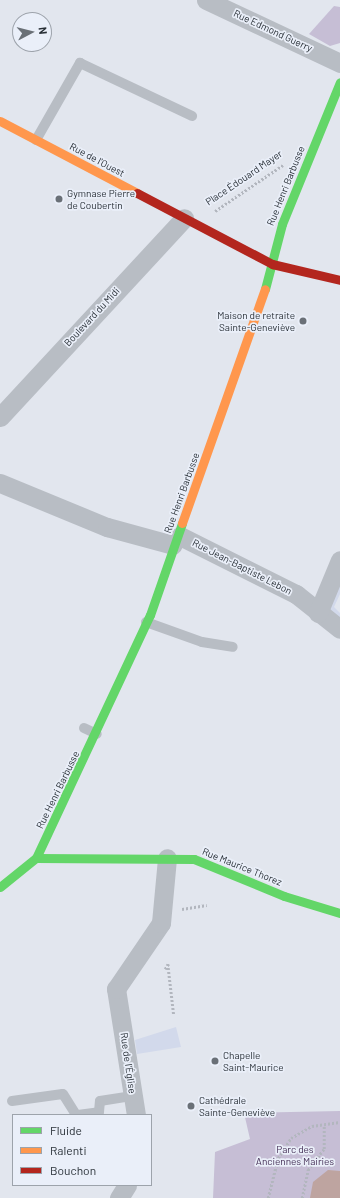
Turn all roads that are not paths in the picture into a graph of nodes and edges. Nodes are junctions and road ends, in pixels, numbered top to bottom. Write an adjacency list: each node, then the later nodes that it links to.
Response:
1 (206, 0): 2 (street, Rue Edmond Guerry)
2 (340, 63)
3 (340, 82): 8 (street, Rue Henri Barbusse)
4 (192, 116): 6 (lane)
5 (0, 121): 6 (street, Rue de l'Ouest)
6 (36, 140): 7 (street, Rue de l'Ouest)
7 (184, 218): 8 (street); 10 (street, Boulevard du Midi)
8 (272, 264): 9 (street); 12 (street, Rue Henri Barbusse)
9 (340, 280)
10 (0, 417)
11 (0, 484): 12 (street, Rue Jean-Baptiste Lebon)
12 (177, 540): 14 (street, Rue Jean-Baptiste Lebon); 15 (street, Rue Henri Barbusse)
13 (340, 560): 14 (street)
14 (318, 613): 16 (street, Rue Jean-Baptiste Lebon)
15 (146, 622): 17 (lane); 19 (street, Rue Henri Barbusse)
16 (340, 629)
17 (233, 647)
18 (84, 728): 19 (lane)
19 (97, 734): 20 (street, Rue Henri Barbusse)
20 (36, 858): 21 (street, Rue Maurice Thorez); 22 (street, Rue Henri Barbusse)
21 (167, 858): 23 (street, Rue Maurice Thorez); 24 (street, Rue de l'Église)
22 (0, 887)
23 (340, 913)
24 (133, 1096): 27 (lane); 28 (street, Rue de l'Église)
25 (12, 1101): 26 (lane)
26 (76, 1114)
27 (84, 1114)
28 (136, 1114)
29 (126, 1186): 30 (street)
30 (118, 1198)

